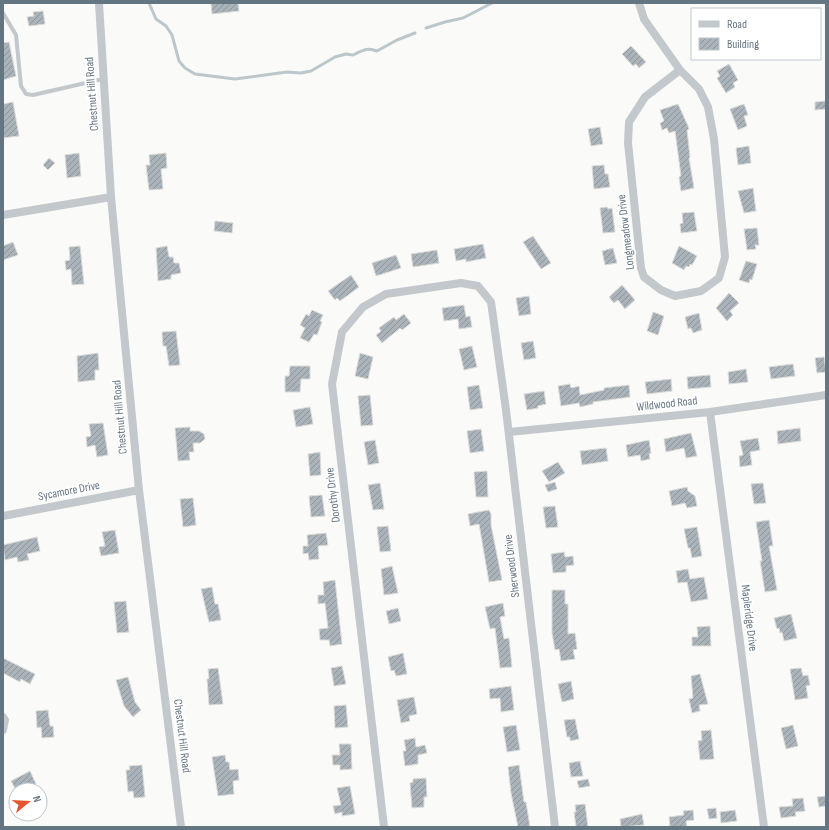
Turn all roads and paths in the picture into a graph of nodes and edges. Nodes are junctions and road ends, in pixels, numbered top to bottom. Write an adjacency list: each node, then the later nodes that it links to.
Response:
1 (99, 3): 5 (street, Chestnut Hill Road)
2 (639, 3): 4 (street, Longmeadow Drive)
3 (3, 13): 5 (lane)
4 (680, 70): 4 (street, Longmeadow Drive)
5 (103, 79): 6 (street, Chestnut Hill Road)
6 (111, 197): 7 (street); 12 (street, Chestnut Hill Road)
7 (3, 215)
8 (491, 302): 11 (street, Sherwood Drive); 17 (street, Dorothy Drive)
9 (826, 395): 10 (street, Wildwood Road)
10 (710, 412): 11 (street, Wildwood Road); 19 (street, Mapleridge Drive)
11 (509, 432): 18 (street, Sherwood Drive)
12 (139, 490): 13 (street, Sycamore Drive); 16 (street, Chestnut Hill Road)
13 (3, 516)
14 (3, 716): 15 (street)
15 (3, 730)
16 (181, 827)
17 (384, 827)
18 (555, 827)
19 (764, 827)

